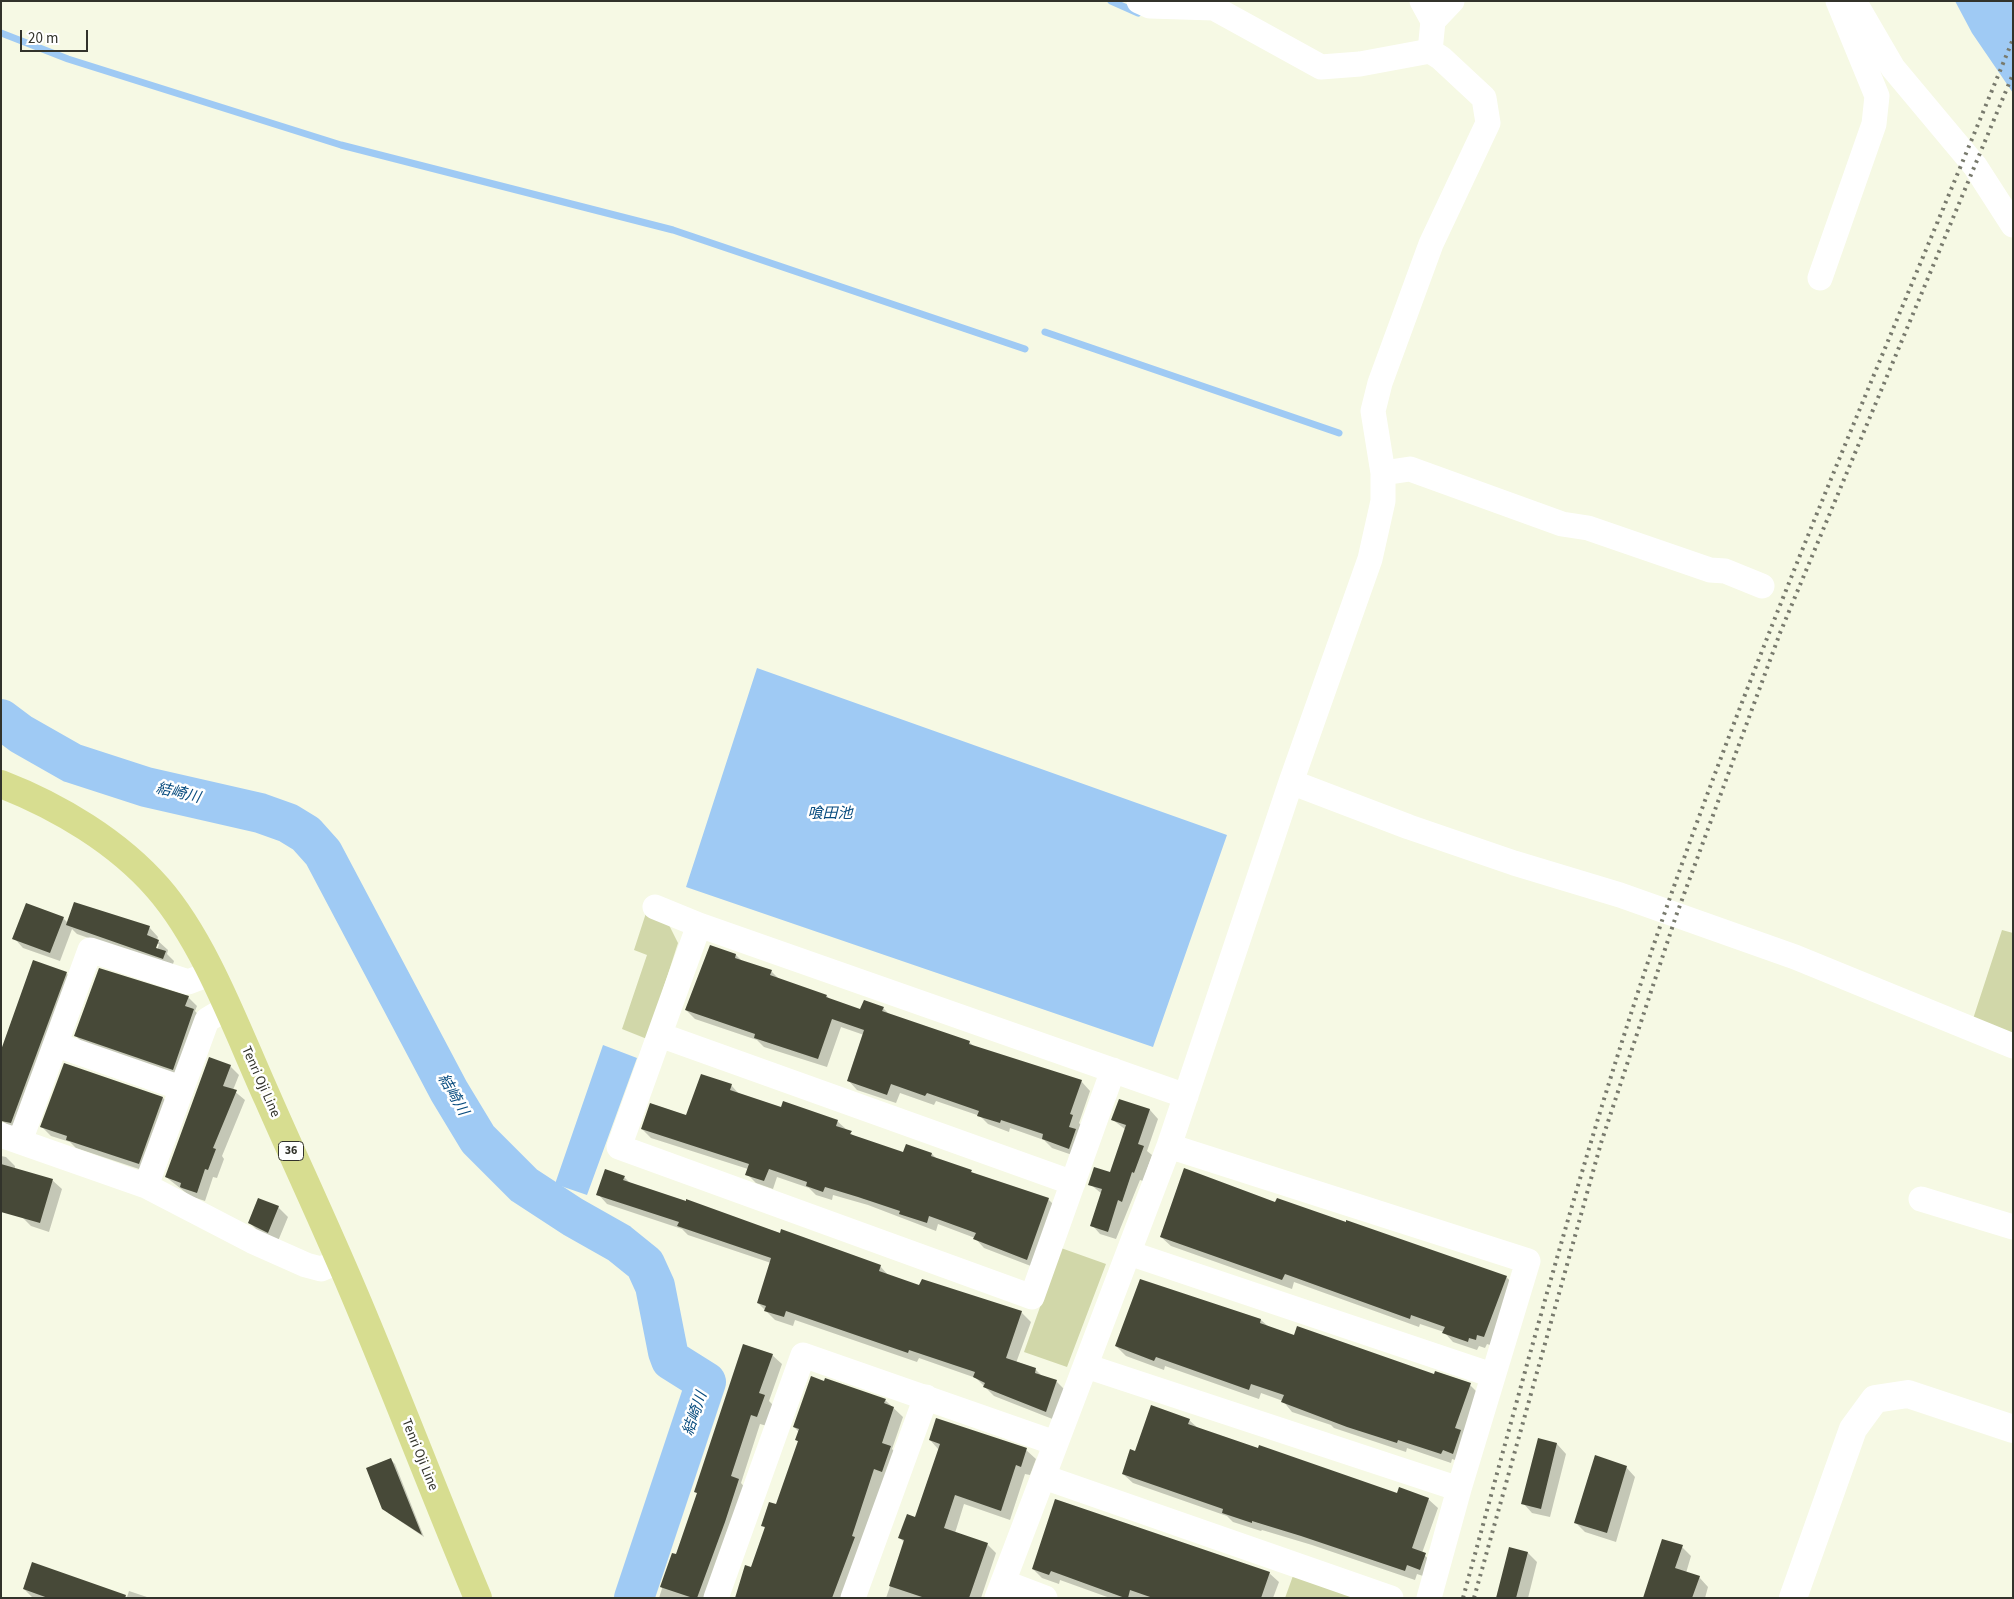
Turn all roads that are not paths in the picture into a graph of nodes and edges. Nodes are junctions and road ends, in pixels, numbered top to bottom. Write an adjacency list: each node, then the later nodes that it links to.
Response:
1 (1138, 1): 6 (street)
2 (1452, 1): 5 (street)
3 (1838, 1): 8 (street)
4 (1854, 1): 7 (street)
5 (1428, 11): 6 (street)
6 (1430, 51): 9 (street)
7 (2013, 225)
8 (1820, 278)
9 (1383, 473): 10 (street); 11 (street)
10 (1762, 586)
11 (1291, 782): 19 (street); 22 (street)
12 (1, 784): 15 (main road, Tenri Oji Line / 36)
13 (655, 907): 14 (street)
14 (699, 925): 17 (street); 20 (street)
15 (212, 973): 16 (main road, Tenri Oji Line / 36); 18 (street)
16 (227, 1008): 21 (street); 30 (main road, Tenri Oji Line / 36)
17 (660, 1035): 25 (street); 25 (street)
18 (57, 1045): 21 (street); 23 (street)
19 (2013, 1046)
20 (1113, 1070): 22 (street); 25 (street)
21 (181, 1088): 26 (street)
22 (1186, 1096): 24 (street)
23 (11, 1138): 26 (street)
24 (1169, 1146): 29 (street); 32 (street)
25 (1073, 1183)
26 (146, 1186): 30 (street)
27 (1920, 1199): 28 (street)
28 (2013, 1227)
29 (1129, 1254): 31 (street); 32 (street)
30 (340, 1261): 39 (main road, Tenri Oji Line / 36)
31 (1086, 1366): 35 (street); 37 (street)
32 (1492, 1375): 37 (street)
33 (926, 1397): 35 (street); 40 (street); 41 (street)
34 (2013, 1429): 45 (street)
35 (1055, 1443): 36 (street)
36 (1044, 1477): 38 (street); 43 (street)
37 (1459, 1489): 44 (street)
38 (1000, 1590): 42 (street)
39 (478, 1598)
40 (716, 1598)
41 (853, 1598)
42 (1045, 1598)
43 (1391, 1598)
44 (1429, 1598)
45 (1794, 1598)

